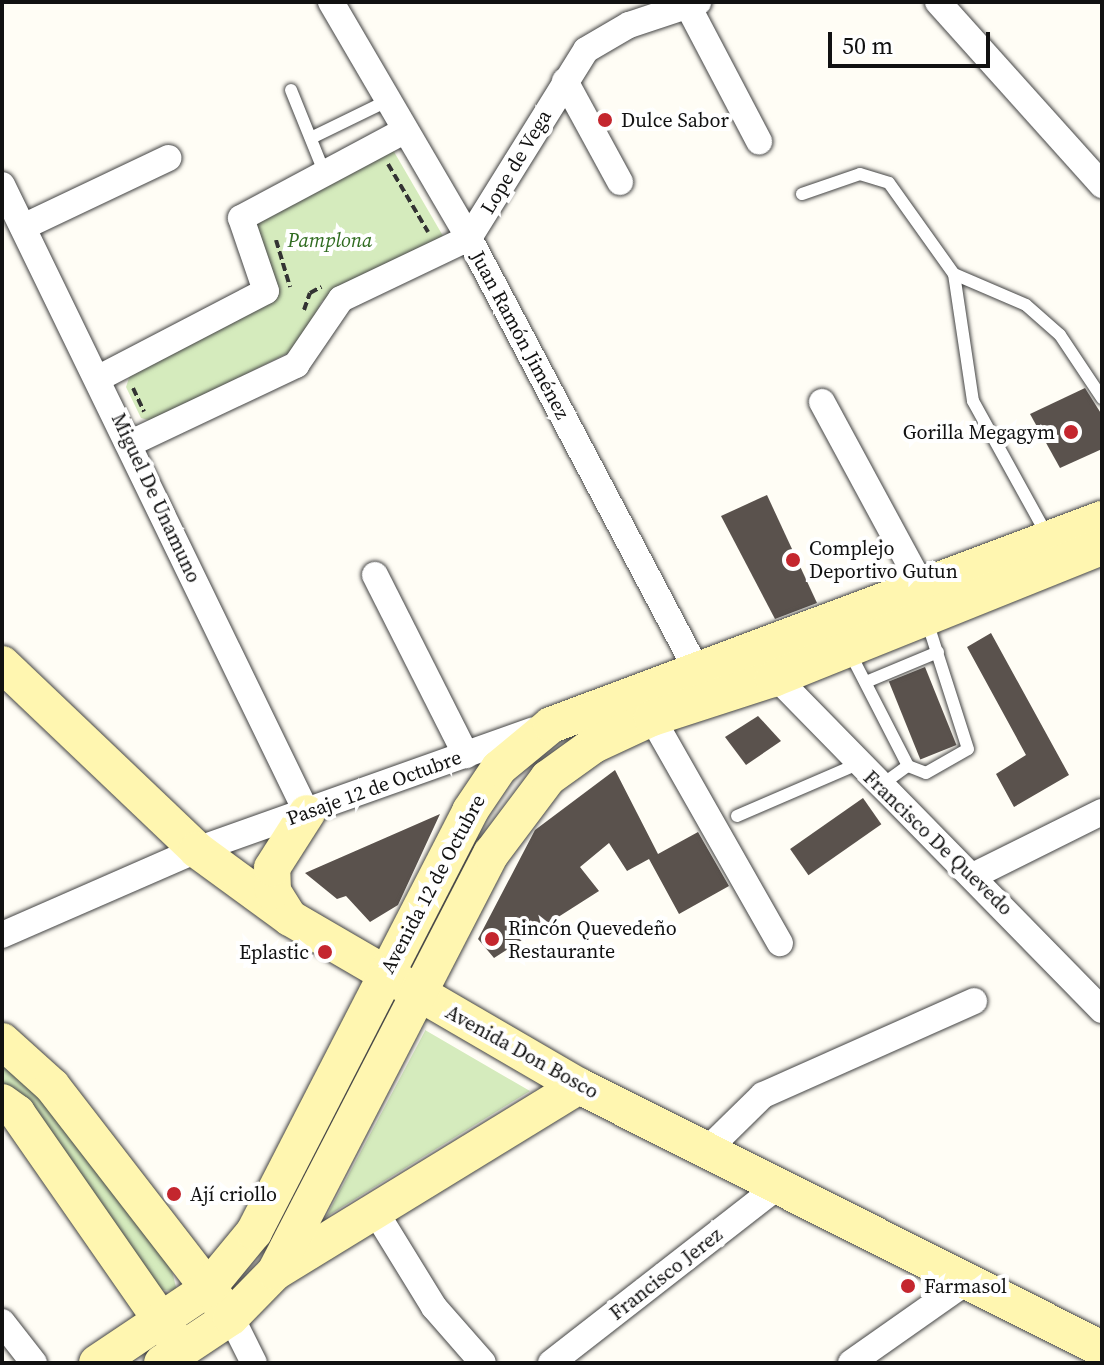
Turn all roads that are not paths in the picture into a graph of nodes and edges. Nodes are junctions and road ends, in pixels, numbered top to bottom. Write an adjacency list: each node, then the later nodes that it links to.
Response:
1 (331, 2): 6 (street, Juan Ramón Jiménez)
2 (938, 2): 14 (street)
3 (693, 4): 4 (street, Lope de Vega); 9 (street)
4 (565, 81): 12 (street); 17 (street, Lope de Vega)
5 (291, 90): 8 (lane)
6 (387, 101): 7 (street, Juan Ramón Jiménez); 8 (lane)
7 (404, 131): 11 (street); 17 (street, Juan Ramón Jiménez)
8 (311, 138): 11 (lane)
9 (759, 141)
10 (168, 158): 16 (street)
11 (325, 174): 19 (street)
12 (620, 182)
13 (2, 185): 16 (street, Miguel De Unamuno)
14 (1102, 185)
15 (802, 194): 18 (lane)
16 (23, 227): 19 (street, Miguel De Unamuno)
17 (469, 238): 22 (street); 32 (street, Juan Ramón Jiménez)
18 (954, 274): 20 (lane); 24 (lane)
19 (99, 378): 22 (street, Miguel De Unamuno)
20 (1102, 398)
21 (822, 402): 27 (street)
22 (131, 443): 41 (street, Miguel De Unamuno)
23 (1102, 519): 24 (main road, Avenida 12 de Octubre)
24 (1050, 540): 27 (main road, Avenida 12 de Octubre)
25 (1102, 547): 27 (main road, Avenida 12 de Octubre)
26 (375, 575): 36 (street)
27 (924, 603): 28 (main road, Avenida 12 de Octubre); 29 (lane); 31 (main road, Avenida 12 de Octubre)
28 (848, 649): 31 (main road, Avenida 12 de Octubre); 33 (lane)
29 (938, 652): 33 (lane); 38 (lane)
30 (2, 664): 43 (main road, Avenida Don Bosco)
31 (765, 665): 32 (main road, Avenida 12 de Octubre); 34 (main road, Avenida 12 de Octubre); 37 (street, Francisco De Quevedo)
32 (699, 674): 35 (main road, Avenida 12 de Octubre)
33 (866, 682): 38 (lane)
34 (652, 718): 47 (street); 49 (main road, Avenida 12 de Octubre)
35 (551, 725): 36 (street, Pasaje 12 de Octubre); 48 (main road, Avenida 12 de Octubre)
36 (466, 755): 41 (street, Pasaje 12 de Octubre)
37 (858, 764): 39 (street, Francisco De Quevedo); 42 (lane)
38 (908, 766): 39 (lane)
39 (880, 786): 44 (street, Francisco De Quevedo)
40 (1102, 812): 44 (street)
41 (307, 813): 43 (street, Pasaje 12 de Octubre); 45 (main road)
42 (737, 816)
43 (197, 850): 45 (main road, Avenida Don Bosco); 46 (street, Pasaje 12 de Octubre)
44 (973, 876): 51 (street, Francisco De Quevedo)
45 (290, 918): 48 (main road, Avenida Don Bosco)
46 (2, 935)
47 (780, 943)
48 (386, 972): 49 (main road, Avenida Don Bosco); 60 (main road, Avenida 12 de Octubre)
49 (422, 994): 53 (main road, Avenida Don Bosco); 58 (main road, Avenida 12 de Octubre)
50 (974, 1001): 55 (street)
51 (1102, 1010)
52 (2, 1041): 60 (main road)
53 (579, 1086): 55 (main road, Avenida Don Bosco); 57 (main road)
54 (2, 1102): 63 (main road)
55 (708, 1149): 56 (main road, Avenida Don Bosco)
56 (781, 1184): 59 (main road, Avenida Don Bosco); 69 (street, Francisco Jerez)
57 (375, 1211): 58 (main road); 68 (street)
58 (275, 1272): 61 (main road, Avenida 12 de Octubre)
59 (969, 1280): 64 (main road, Avenida Don Bosco); 70 (street)
60 (207, 1289): 61 (main road); 63 (main road, Avenida 12 de Octubre)
61 (231, 1317): 63 (main road, Avenida 12 de Octubre); 67 (street)
62 (2, 1322): 65 (street)
63 (169, 1345): 66 (main road, Avenida 12 de Octubre)
64 (1102, 1349)
65 (34, 1363)
66 (97, 1363)
67 (254, 1363)
68 (483, 1363)
69 (551, 1363)
70 (851, 1363)

